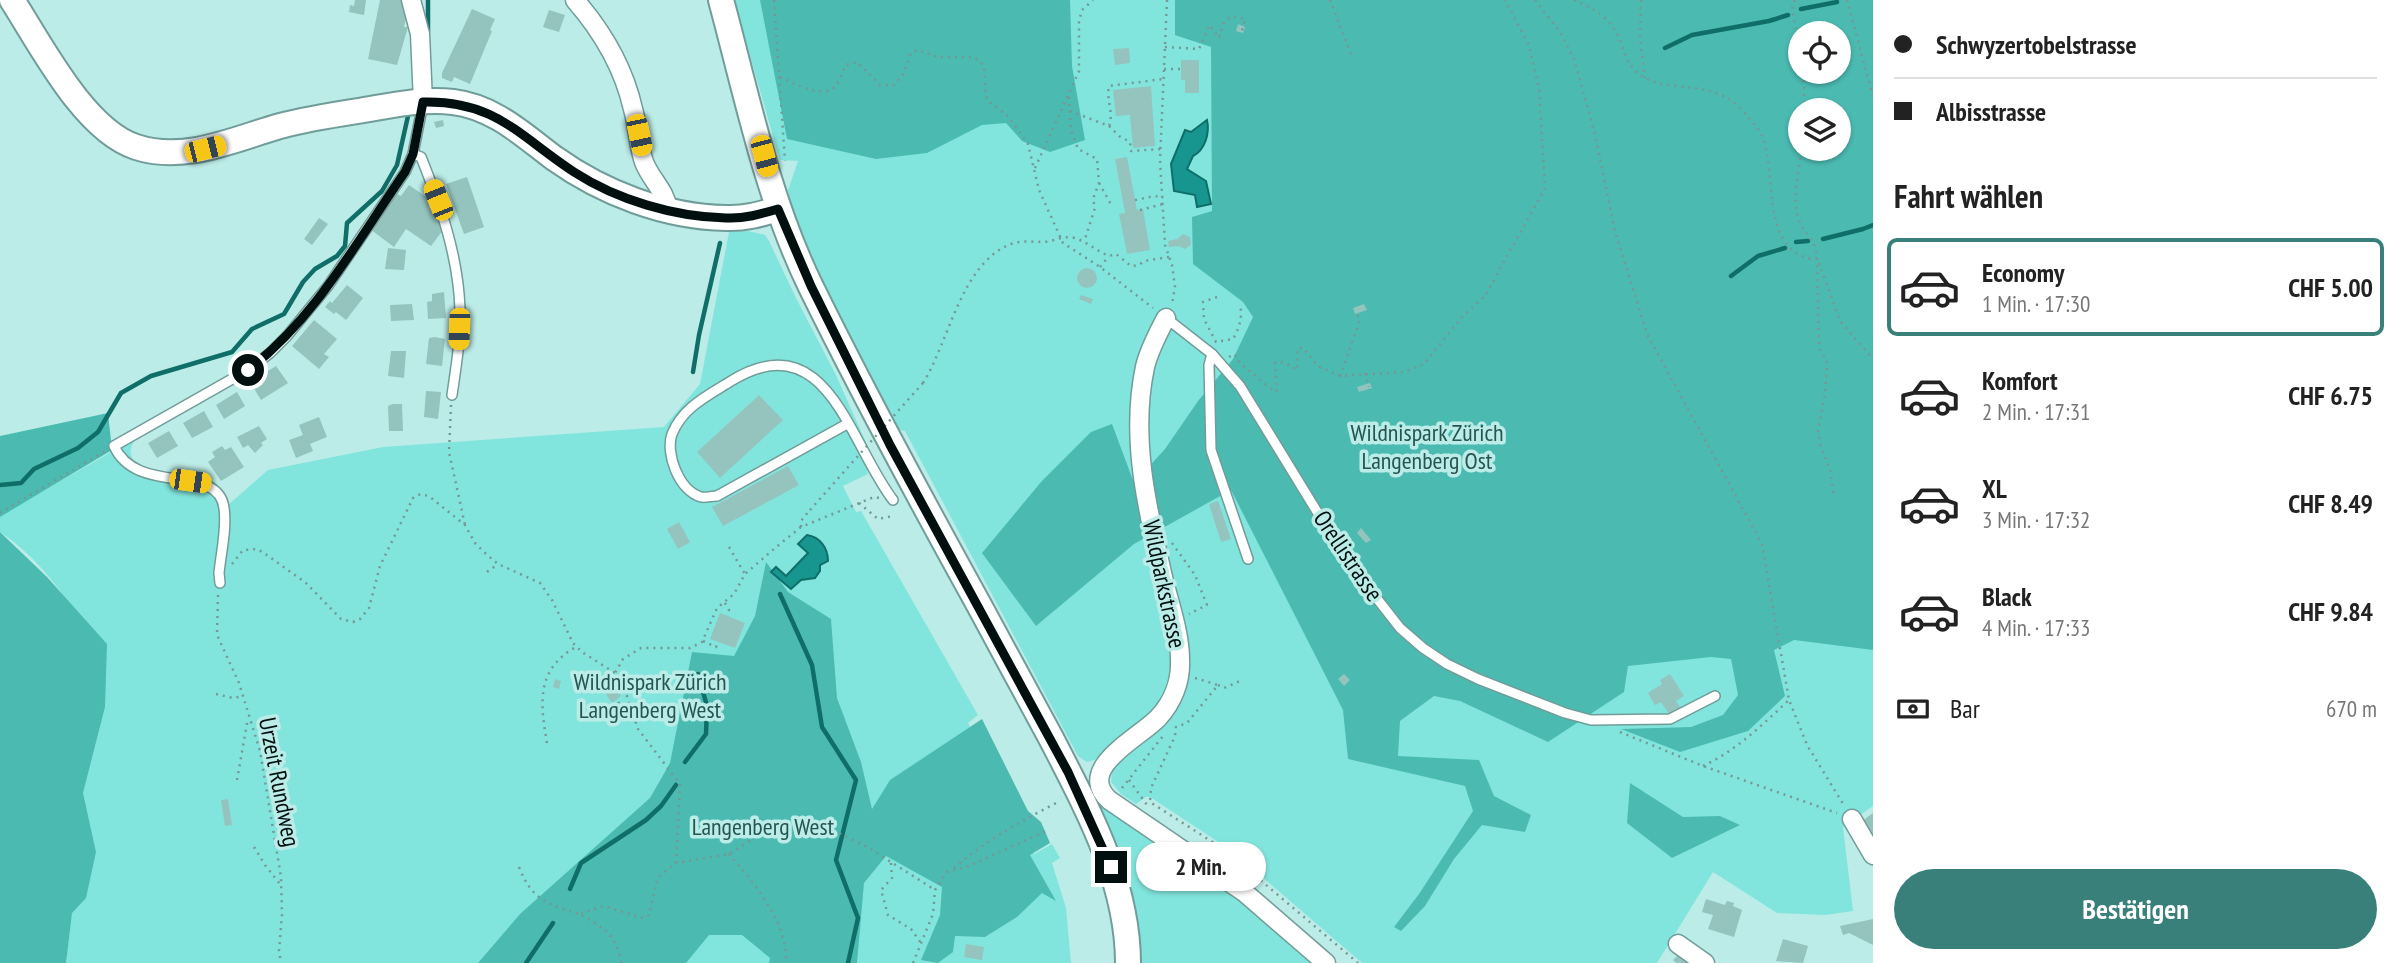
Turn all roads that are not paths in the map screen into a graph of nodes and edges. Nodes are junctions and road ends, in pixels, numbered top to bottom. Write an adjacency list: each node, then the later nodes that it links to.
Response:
1 (12, 0): 5 (main road)
2 (411, 0): 5 (street)
3 (721, 0): 8 (main road)
4 (577, 1): 7 (street)
5 (423, 102): 6 (lane); 7 (main road)
6 (413, 154): 11 (lane); 15 (lane)
7 (668, 209): 8 (main road)
8 (778, 209): 20 (main road)
9 (1166, 318): 10 (lane, Orellistrasse); 21 (street, Wildparkstrasse)
10 (1212, 354): 14 (lane); 16 (lane, Orellistrasse)
11 (452, 395)
12 (847, 424): 12 (lane); 13 (lane)
13 (893, 500)
14 (1248, 559)
15 (220, 583)
16 (1714, 696)
17 (1852, 819): 18 (street)
18 (1873, 855)
19 (1678, 944): 22 (street)
20 (1128, 963)
21 (1326, 963)
22 (1705, 963)

